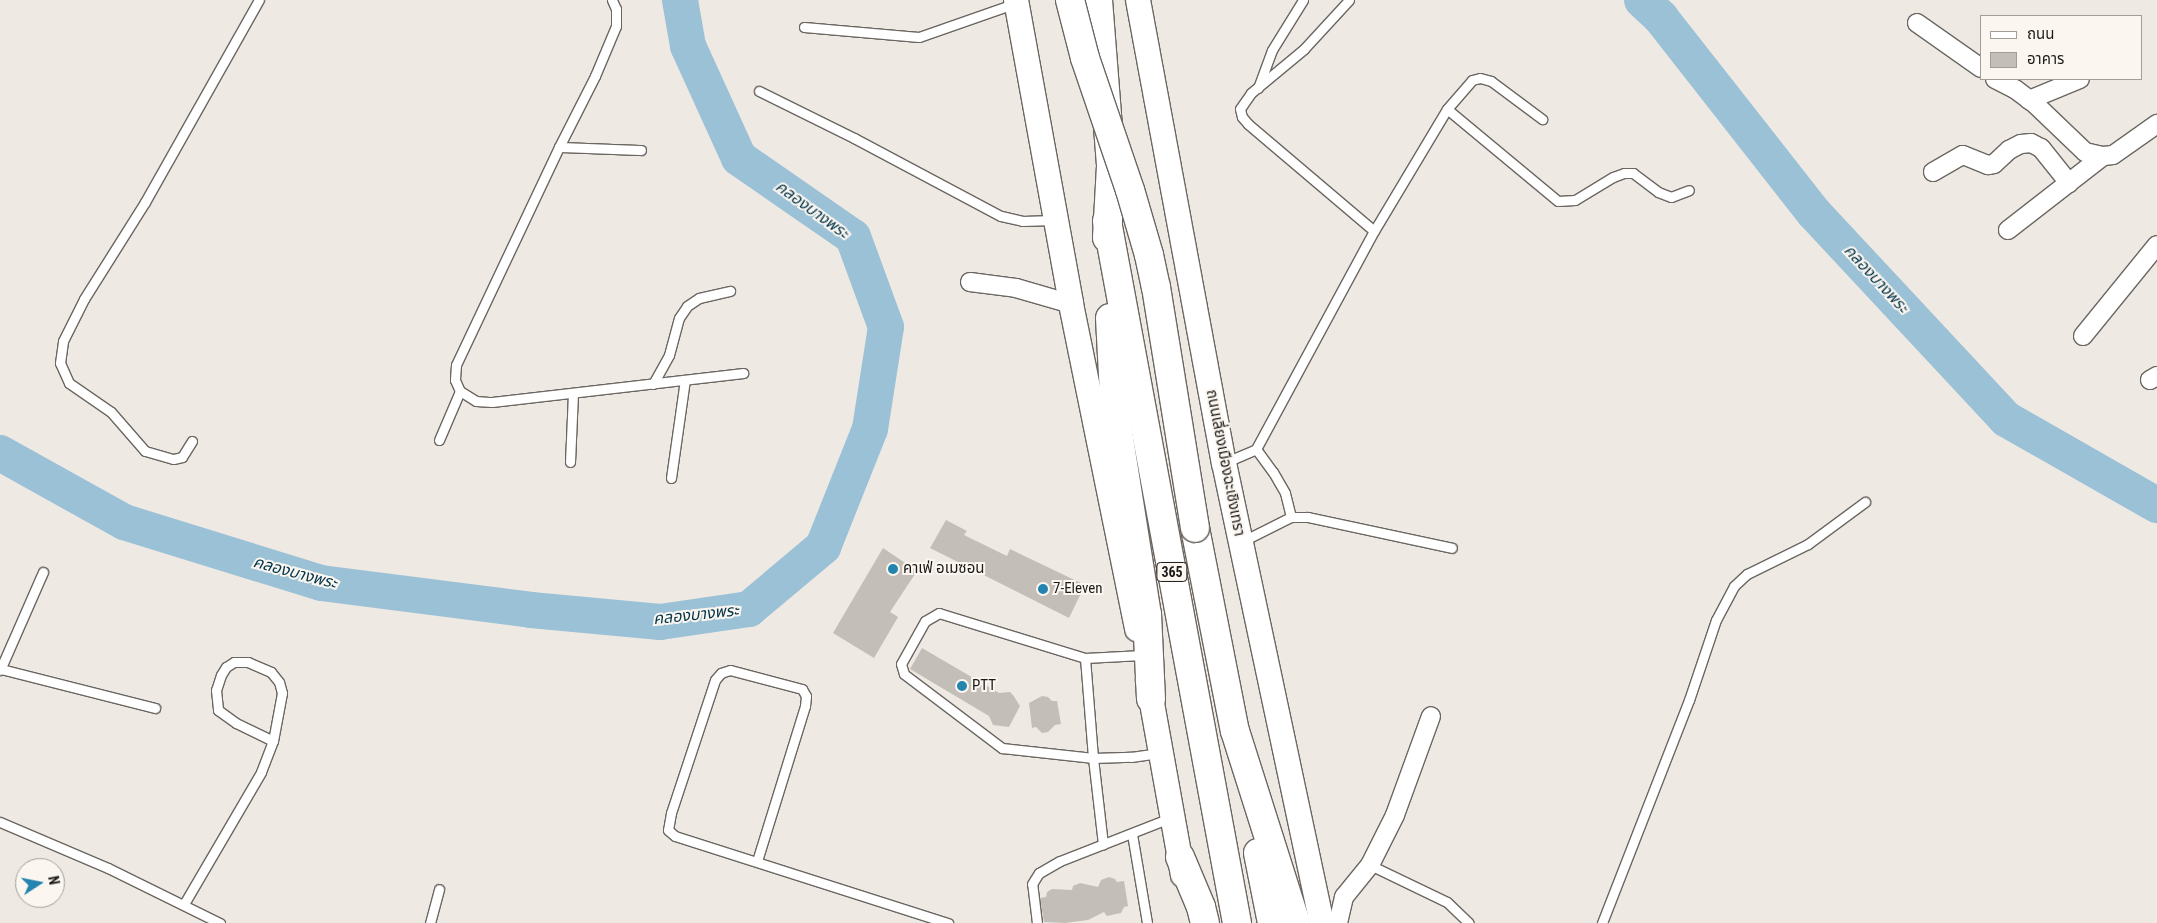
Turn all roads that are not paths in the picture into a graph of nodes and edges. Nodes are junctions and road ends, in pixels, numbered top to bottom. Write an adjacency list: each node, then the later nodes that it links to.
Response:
1 (259, 0): 41 (lane)
2 (612, 0): 20 (lane)
3 (1070, 0): 57 (highway, bridge)
4 (1098, 0): 27 (highway)
5 (1138, 0): 44 (main road, ถนนเลี่ยงเมืองฉะเชิงเทรา)
6 (1303, 0): 14 (lane)
7 (1349, 0): 14 (lane)
8 (1016, 2): 10 (lane); 26 (main road)
9 (1917, 23): 11 (street)
10 (804, 27)
11 (1980, 67)
12 (1998, 80): 16 (street)
13 (2078, 80): 16 (street)
14 (1258, 88): 29 (lane)
15 (759, 91): 26 (lane)
16 (2029, 100): 22 (street)
17 (1447, 109): 18 (lane); 25 (lane); 29 (lane)
18 (1542, 119)
19 (2157, 124): 22 (street)
20 (559, 147): 21 (lane); 38 (lane)
21 (641, 150)
22 (2103, 156): 24 (street)
23 (1933, 172): 24 (street)
24 (2069, 183): 28 (street)
25 (1689, 190)
26 (1057, 220): 33 (main road)
27 (1107, 221): 54 (highway); 77 (highway, 365)
28 (2008, 230)
29 (1374, 231): 42 (lane)
30 (2157, 245): 34 (street)
31 (970, 282): 33 (street)
32 (730, 291): 37 (lane)
33 (1071, 304): 51 (main road)
34 (2083, 336)
35 (742, 373): 36 (lane)
36 (685, 380): 37 (lane); 45 (lane)
37 (654, 384): 39 (lane)
38 (460, 391): 39 (lane); 40 (lane)
39 (573, 393): 43 (lane)
40 (439, 440)
41 (192, 441)
42 (1256, 449): 44 (lane); 47 (lane)
43 (570, 462)
44 (1224, 463): 48 (main road, ถนนเลี่ยงเมืองฉะเชิงเทรา)
45 (671, 478)
46 (1865, 502): 83 (lane)
47 (1291, 517): 48 (lane); 49 (lane)
48 (1240, 543): 80 (main road, ถนนเลี่ยงเมืองฉะเชิงเทรา)
49 (1452, 548)
50 (43, 572): 53 (lane)
51 (1142, 655): 52 (lane); 54 (main road)
52 (1085, 658): 60 (lane); 60 (lane)
53 (0, 669): 55 (lane)
54 (1151, 699): 59 (main road)
55 (155, 708)
56 (1431, 716): 67 (street)
57 (1235, 732): 78 (highway); 79 (highway)
58 (273, 741): 58 (lane); 69 (lane)
59 (1161, 753): 60 (lane); 61 (main road)
60 (1093, 758): 64 (lane)
61 (1172, 817): 63 (lane); 65 (main road)
62 (0, 822): 69 (lane)
63 (1132, 834): 64 (lane); 74 (lane)
64 (1103, 844): 73 (lane)
65 (1180, 857): 75 (main road); 76 (highway)
66 (757, 861): 66 (lane); 72 (lane)
67 (1370, 865): 81 (street); 82 (lane)
68 (439, 888): 71 (lane)
69 (184, 904): 70 (lane)
70 (220, 923)
71 (430, 923)
72 (948, 923)
73 (1036, 923)
74 (1147, 923)
75 (1193, 923)
76 (1205, 923)
77 (1236, 923)
78 (1272, 923)
79 (1296, 923)
80 (1322, 923)
81 (1338, 923)
82 (1469, 923)
83 (1602, 923)

